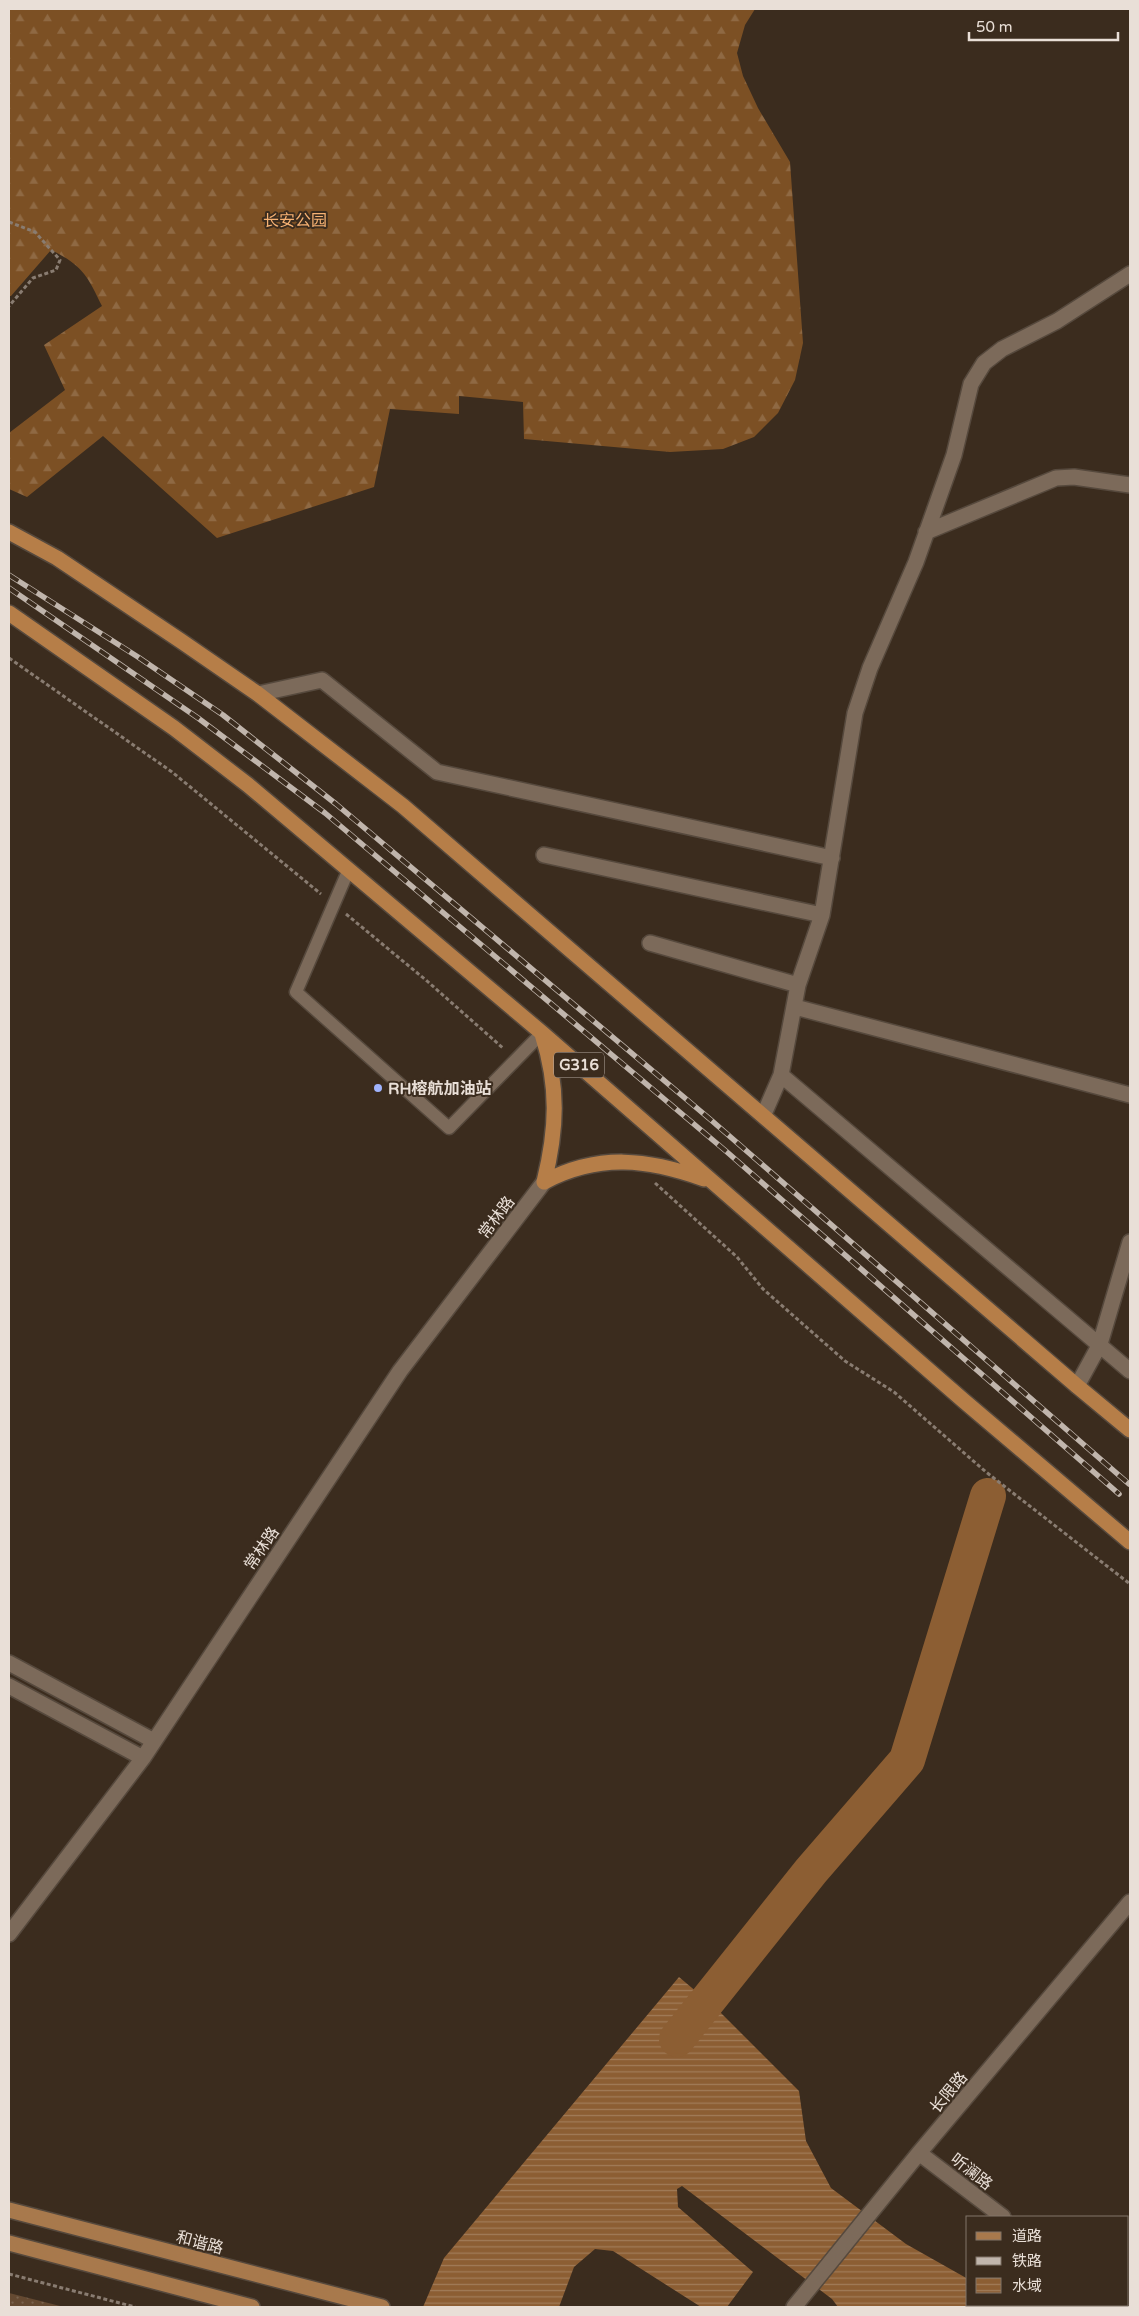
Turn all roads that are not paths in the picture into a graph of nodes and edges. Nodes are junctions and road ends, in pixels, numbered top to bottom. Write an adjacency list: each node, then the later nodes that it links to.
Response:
1 (1130, 274): 4 (street)
2 (1130, 485): 4 (street)
3 (9, 532): 6 (highway)
4 (926, 532): 8 (street)
5 (9, 612): 9 (highway, G316)
6 (258, 694): 8 (street); 17 (highway)
7 (544, 855): 10 (street)
8 (832, 858): 10 (street)
9 (349, 869): 14 (highway, G316); 14 (lane)
10 (822, 916): 12 (street)
11 (650, 943): 12 (street)
12 (798, 985): 13 (street)
13 (795, 1007): 15 (street); 16 (street)
14 (542, 1033): 18 (highway, G316); 19 (highway)
15 (781, 1074): 17 (street); 21 (street)
16 (1130, 1095)
17 (764, 1114): 23 (highway)
18 (712, 1181): 19 (highway); 25 (highway, G316)
19 (544, 1182): 28 (street, 常林路)
20 (1130, 1242): 21 (street)
21 (1100, 1344): 22 (street); 23 (street)
22 (1130, 1371)
23 (1076, 1386): 24 (highway)
24 (1130, 1430)
25 (1130, 1542)
26 (9, 1663): 28 (street)
27 (9, 1686): 29 (street)
28 (154, 1741): 29 (street, 常林路)
29 (143, 1758): 31 (street, 常林路)
30 (1130, 1902): 32 (street, 长限路)
31 (9, 1934)
32 (919, 2153): 34 (street, 听澜路); 38 (street, 长限路)
33 (9, 2210): 37 (main road, 和谐路)
34 (1002, 2216)
35 (9, 2242): 36 (main road)
36 (252, 2307)
37 (382, 2307)
38 (794, 2307)

